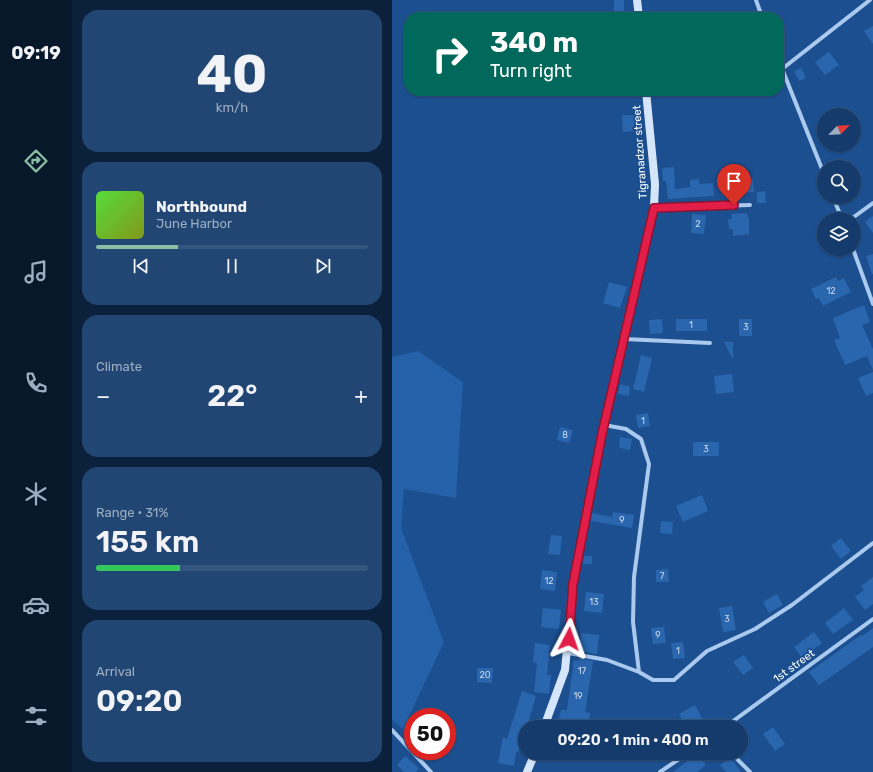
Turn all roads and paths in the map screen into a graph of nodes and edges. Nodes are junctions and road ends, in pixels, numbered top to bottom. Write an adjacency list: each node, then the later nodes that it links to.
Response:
1 (637, 0): 4 (main road)
2 (756, 0): 5 (street)
3 (870, 0): 6 (street)
4 (638, 12)
5 (760, 12)
6 (784, 67)
7 (784, 74): 9 (street)
8 (646, 96): 12 (main road, Tigranadzor street)
9 (818, 160)
10 (873, 203): 13 (street)
11 (750, 205): 12 (street)
12 (654, 208): 16 (main road, Tigranadzor street)
13 (861, 212)
14 (856, 256): 15 (street)
15 (873, 304)
16 (624, 339): 17 (street); 18 (main road, Tigranadzor street)
17 (710, 343)
18 (604, 424): 21 (main road, Tigranadzor street); 22 (street)
19 (873, 543): 22 (street)
20 (873, 619): 24 (street, 1st street)
21 (568, 652): 22 (street); 23 (main road, Tigranadzor street)
22 (639, 672)
23 (547, 720)
24 (735, 720)
25 (392, 730): 29 (street)
26 (532, 760): 30 (main road)
27 (678, 760): 31 (street)
28 (738, 760): 32 (street)
29 (431, 772)
30 (527, 772)
31 (660, 772)
32 (750, 772)

